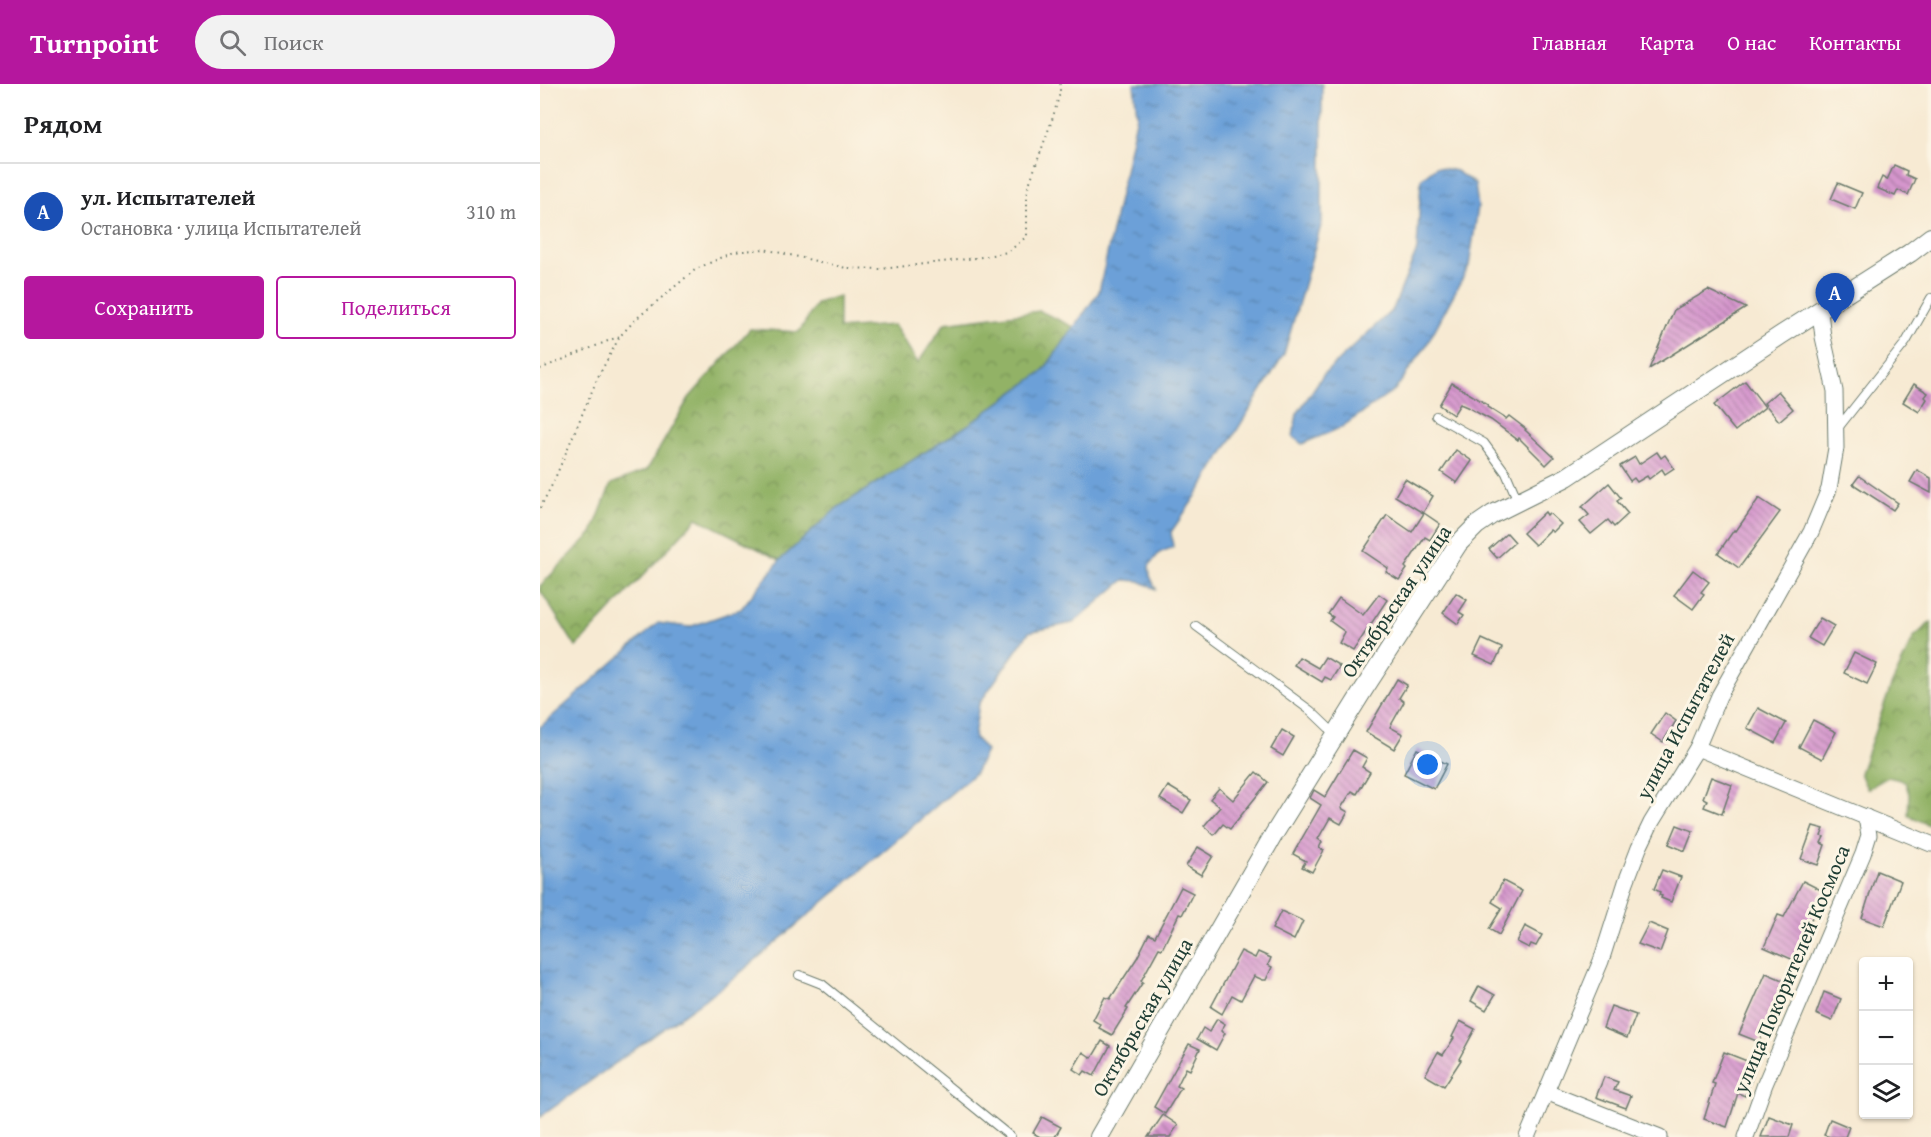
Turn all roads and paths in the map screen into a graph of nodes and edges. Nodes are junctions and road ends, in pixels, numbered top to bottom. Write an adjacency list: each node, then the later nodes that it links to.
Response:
1 (1060, 84): 5 (path)
2 (1931, 237): 4 (street, Октябрьская улица)
3 (1931, 298): 8 (lane)
4 (1820, 312): 8 (street, улица Испытателей); 9 (street, Октябрьская улица)
5 (620, 336): 6 (path); 10 (path)
6 (540, 369)
7 (1436, 416): 9 (lane)
8 (1836, 431): 13 (street, улица Испытателей)
9 (1518, 501): 12 (street, Октябрьская улица)
10 (540, 508)
11 (1196, 626): 12 (lane)
12 (1336, 735): 19 (street, Октябрьская улица)
13 (1696, 748): 14 (street); 17 (street, улица Испытателей)
14 (1866, 817): 15 (street); 22 (street, улица Покорителей Космоса)
15 (1931, 844)
16 (799, 975): 18 (lane)
17 (1546, 1092): 20 (street, улица Испытателей); 21 (street)
18 (1011, 1137)
19 (1099, 1137)
20 (1527, 1137)
21 (1660, 1137)
22 (1746, 1137)

